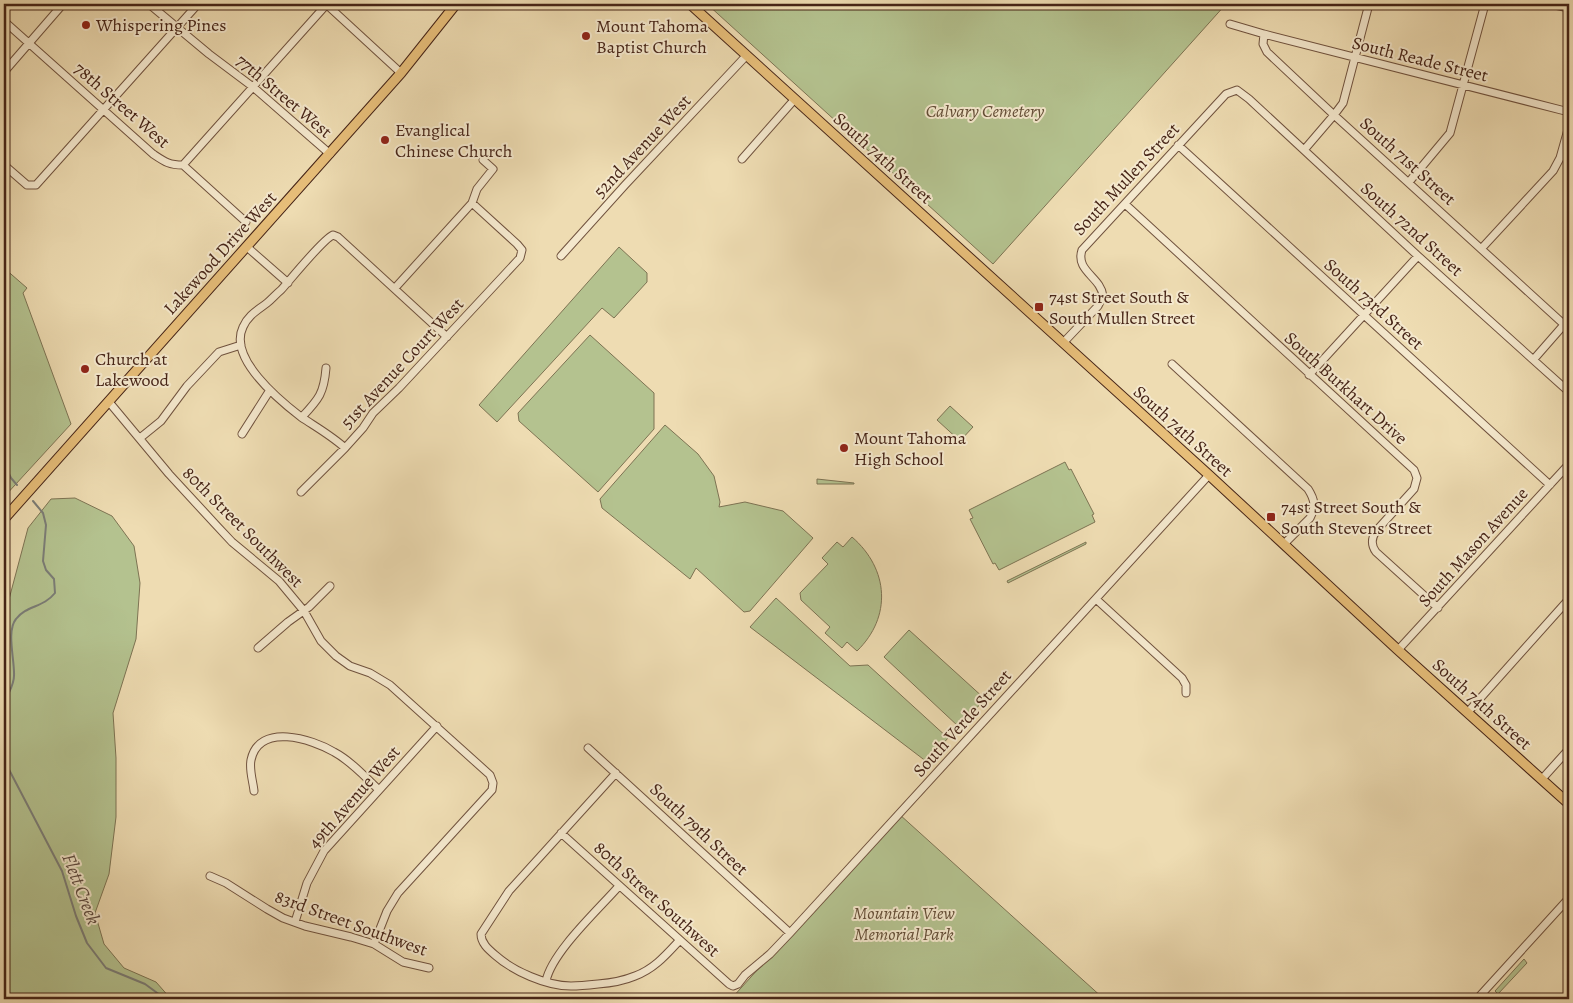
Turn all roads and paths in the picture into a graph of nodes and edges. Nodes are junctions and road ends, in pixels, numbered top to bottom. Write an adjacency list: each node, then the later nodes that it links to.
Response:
1 (63, 4): 15 (street)
2 (149, 4): 13 (street, 77th Street West)
3 (198, 4): 13 (street)
4 (326, 4): 19 (street); 21 (street)
5 (456, 4): 19 (main road, Lakewood Drive West)
6 (690, 4): 16 (main road, South 74th Street)
7 (1369, 4): 17 (street)
8 (1485, 4): 20 (street)
9 (1550, 4): 10 (street)
10 (1569, 8)
11 (4, 21): 15 (street, 78th Street West)
12 (1230, 24): 14 (street)
13 (177, 27): 21 (street, 77th Street West); 24 (street)
14 (1264, 34): 17 (street, South Reade Street); 26 (street, South 71st Street)
15 (28, 43): 18 (street); 24 (street, 78th Street West)
16 (746, 56): 23 (main road, South 74th Street); 41 (street, 52nd Avenue West)
17 (1355, 58): 20 (street, South Reade Street); 26 (street)
18 (4, 72)
19 (401, 73): 30 (main road, Lakewood Drive West)
20 (1463, 85): 25 (street, South Reade Street); 35 (street)
21 (252, 87): 30 (street, 77th Street West); 34 (street)
22 (1233, 90): 28 (street, South Mullen Street); 29 (street, South 72nd Street)
23 (794, 100): 31 (street); 48 (main road, South 74th Street)
24 (104, 110): 33 (street); 34 (street, 78th Street West)
25 (1569, 112)
26 (1334, 115): 29 (street); 35 (street, South 71st Street)
27 (1569, 126): 40 (street)
28 (1178, 145): 37 (street, South Mullen Street); 45 (street, South 73rd Street)
29 (1304, 150): 42 (street, South 72nd Street)
30 (330, 154): 39 (main road, Lakewood Drive West)
31 (742, 159)
32 (482, 160): 36 (street)
33 (4, 165)
34 (183, 165): 38 (street, 78th Street West)
35 (1409, 182): 40 (street, South 71st Street)
36 (472, 203): 44 (street); 47 (street, 51st Avenue Court West)
37 (1125, 204): 48 (street, South Mullen Street); 53 (street, South Burkhart Drive)
38 (246, 222)
39 (248, 247): 43 (street); 56 (main road, Lakewood Drive West)
40 (1481, 249): 46 (street, South 71st Street)
41 (561, 256)
42 (1418, 256): 45 (street); 50 (street, South 72nd Street)
43 (288, 283): 44 (street); 49 (street)
44 (394, 288): 47 (street)
45 (1364, 315): 53 (street); 63 (street, South 73rd Street)
46 (1568, 324): 50 (street)
47 (447, 337): 60 (street, 51st Avenue Court West)
48 (1063, 343): 62 (main road, South 74th Street)
49 (240, 345): 54 (street); 59 (street)
50 (1534, 359): 55 (street, South 72nd Street)
51 (1172, 364): 66 (street)
52 (326, 368): 57 (street)
53 (1309, 375): 70 (street, South Burkhart Drive)
54 (270, 390): 57 (street); 58 (street)
55 (1569, 392)
56 (109, 402): 59 (street, 80th Street Southwest); 65 (main road, Lakewood Drive West)
57 (302, 417): 60 (street)
58 (242, 434)
59 (140, 438): 71 (street, 80th Street Southwest)
60 (345, 448): 64 (street, 51st Avenue Court West)
61 (1569, 464): 63 (street, South Mason Avenue)
62 (1209, 476): 66 (main road, South 74th Street); 68 (street, South Verde Street)
63 (1550, 485): 70 (street, South Mason Avenue)
64 (301, 492)
65 (4, 519)
66 (1284, 544): 73 (main road, South 74th Street)
67 (330, 586): 71 (street)
68 (1096, 598): 74 (street); 89 (street, South Verde Street)
69 (1569, 600): 75 (street)
70 (1438, 608): 73 (street, South Mason Avenue)
71 (304, 611): 72 (street); 76 (street, 80th Street Southwest)
72 (258, 648)
73 (1398, 650): 75 (main road, South 74th Street)
74 (1186, 693)
75 (1468, 712): 80 (main road, South 74th Street)
76 (437, 726): 81 (street, 49th Avenue West); 91 (street, 80th Street Southwest)
77 (588, 748): 79 (street, South 79th Street)
78 (1569, 749): 80 (street)
79 (616, 773): 84 (street); 89 (street, South 79th Street)
80 (1542, 779): 83 (main road, South 74th Street)
81 (378, 789): 82 (street); 88 (street, 49th Avenue West)
82 (254, 791)
83 (1569, 804)
84 (562, 833): 86 (street, 80th Street Southwest); 93 (street)
85 (210, 876): 88 (street, 83rd Street Southwest)
86 (619, 886): 90 (street, 80th Street Southwest); 93 (street)
87 (1569, 898): 95 (street)
88 (295, 922): 91 (street, 83rd Street Southwest)
89 (790, 933): 94 (street, South Verde Street)
90 (679, 941): 93 (street); 94 (street, 80th Street Southwest)
91 (374, 944): 92 (street, 83rd Street Southwest)
92 (429, 968)
93 (546, 981)
94 (733, 986)
95 (1477, 999)

